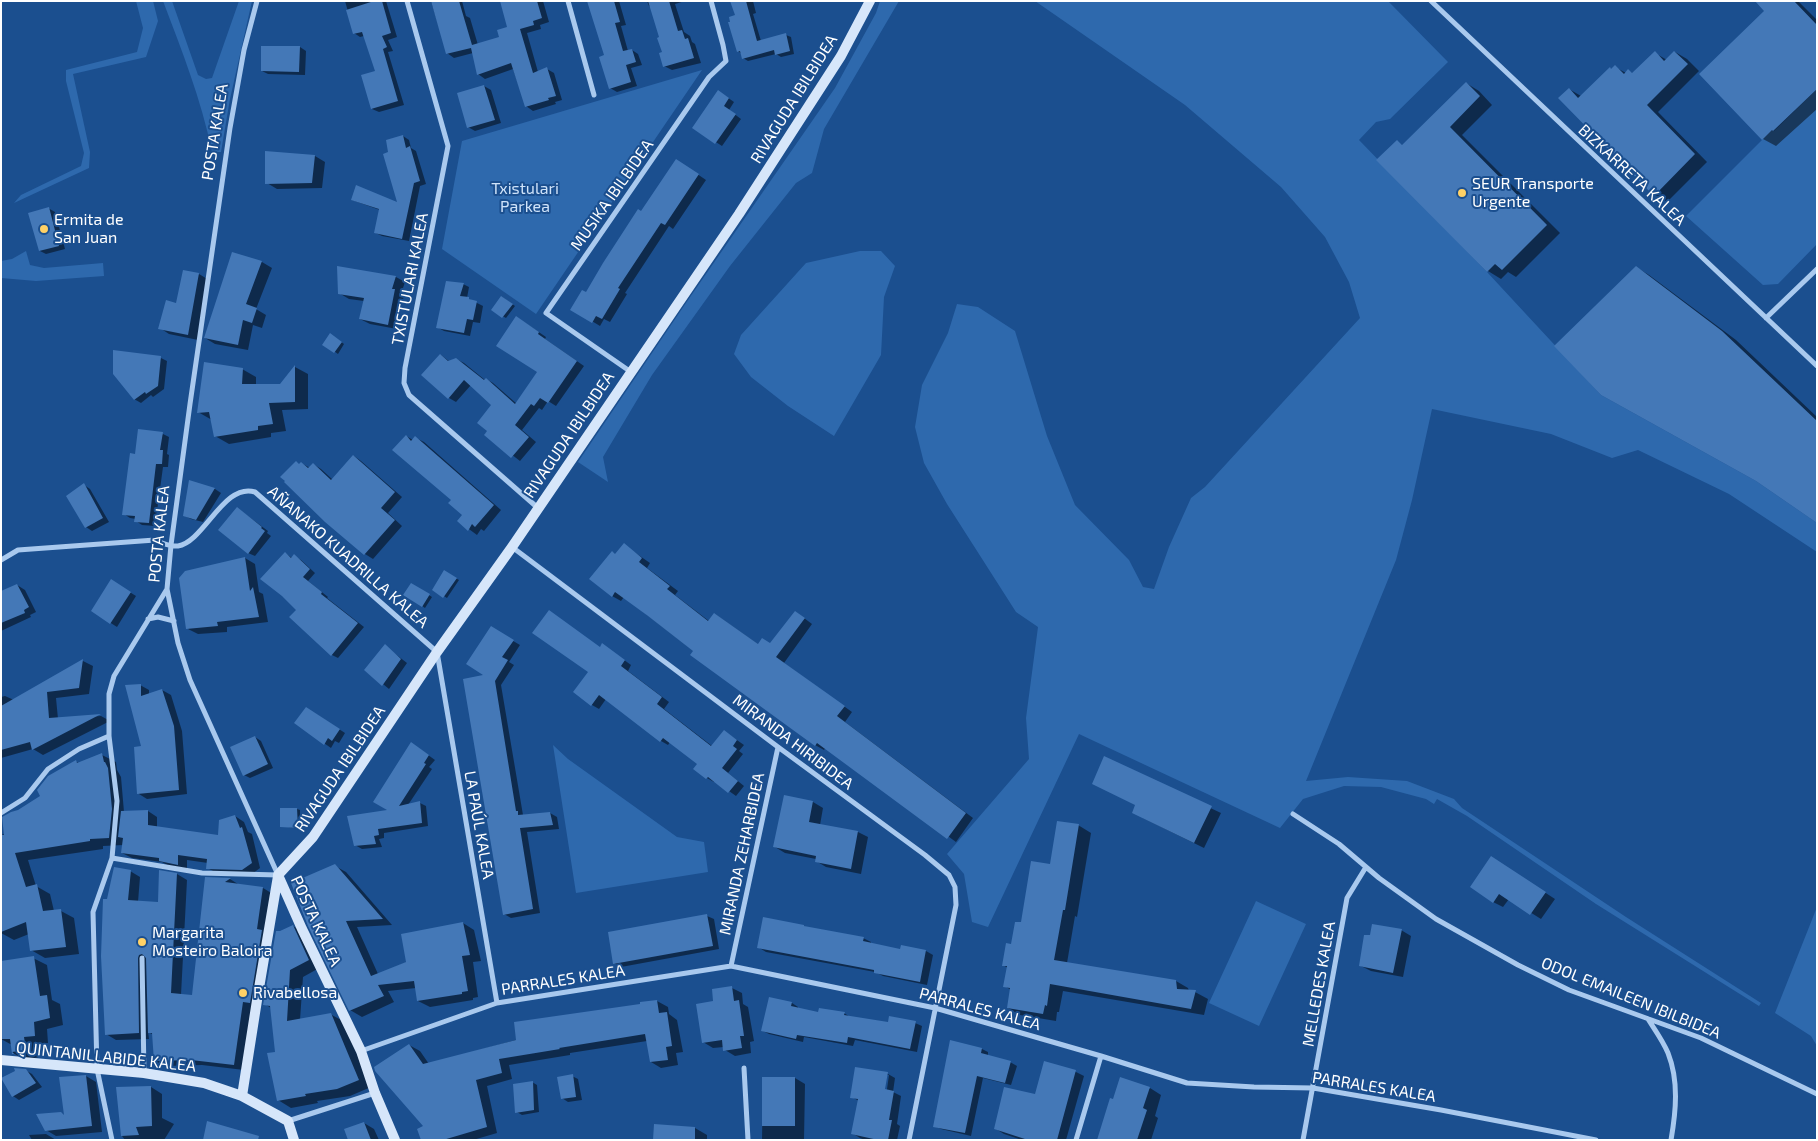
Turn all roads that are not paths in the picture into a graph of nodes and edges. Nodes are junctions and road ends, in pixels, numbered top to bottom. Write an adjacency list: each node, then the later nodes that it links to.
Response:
1 (257, 1): 13 (street, POSTA KALEA)
2 (407, 1): 12 (street, TXISTULARI KALEA)
3 (568, 1): 7 (street)
4 (711, 1): 11 (street, MUSIKA IBILBIDEA)
5 (870, 1): 11 (street, RIVAGUDA IBILBIDEA)
6 (1431, 1): 9 (street, BIZKARRETA KALEA)
7 (594, 95)
8 (1817, 269): 9 (street)
9 (1766, 318): 10 (street, BIZKARRETA KALEA)
10 (1817, 366)
11 (630, 372): 12 (street, RIVAGUDA IBILBIDEA)
12 (538, 508): 14 (street, RIVAGUDA IBILBIDEA)
13 (171, 546): 15 (street); 16 (street, POSTA KALEA); 19 (street, AÑANAKO KUADRILLA KALEA)
14 (512, 547): 19 (street, RIVAGUDA IBILBIDEA); 21 (street, MIRANDA HIRIBIDEA)
15 (1, 560)
16 (167, 589): 17 (street); 18 (street, POSTA KALEA)
17 (148, 619): 18 (street); 20 (street)
18 (174, 621): 26 (street, POSTA KALEA)
19 (437, 652): 26 (street, RIVAGUDA IBILBIDEA); 29 (street, LA PAÚL KALEA)
20 (109, 736): 22 (street); 24 (street)
21 (778, 747): 28 (street, MIRANDA ZEHARBIDEA); 30 (street, MIRANDA HIRIBIDEA)
22 (1, 813)
23 (1293, 814): 25 (street, ODOL EMAILEEN IBILBIDEA)
24 (112, 858): 26 (street); 36 (street)
25 (1366, 868): 31 (street, ODOL EMAILEEN IBILBIDEA); 38 (street, MELLEDES KALEA)
26 (278, 875): 32 (street, POSTA KALEA); 41 (street)
27 (142, 958): 37 (street)
28 (731, 966): 29 (street, PARRALES KALEA); 30 (street, PARRALES KALEA)
29 (497, 1003): 32 (street, PARRALES KALEA)
30 (935, 1008): 33 (street, PARRALES KALEA); 47 (street, MIRANDA HIRIBIDEA)
31 (1648, 1018): 40 (street, ODOL EMAILEEN IBILBIDEA); 51 (street)
32 (360, 1050): 39 (street, POSTA KALEA)
33 (1102, 1056): 38 (street, PARRALES KALEA); 48 (street)
34 (1, 1060): 36 (street, QUINTANILLABIDE KALEA)
35 (744, 1068): 46 (street)
36 (97, 1069): 37 (street, QUINTANILLABIDE KALEA); 43 (street)
37 (144, 1074): 41 (street, QUINTANILLABIDE KALEA)
38 (1312, 1088): 49 (street, MELLEDES KALEA); 50 (street, PARRALES KALEA)
39 (375, 1093): 42 (street); 45 (street, POSTA KALEA)
40 (1817, 1094)
41 (242, 1096): 42 (street, QUINTANILLABIDE KALEA)
42 (288, 1121): 44 (street)
43 (111, 1139)
44 (294, 1140)
45 (395, 1140)
46 (748, 1140)
47 (909, 1140)
48 (1076, 1140)
49 (1303, 1140)
50 (1596, 1140)
51 (1671, 1140)

